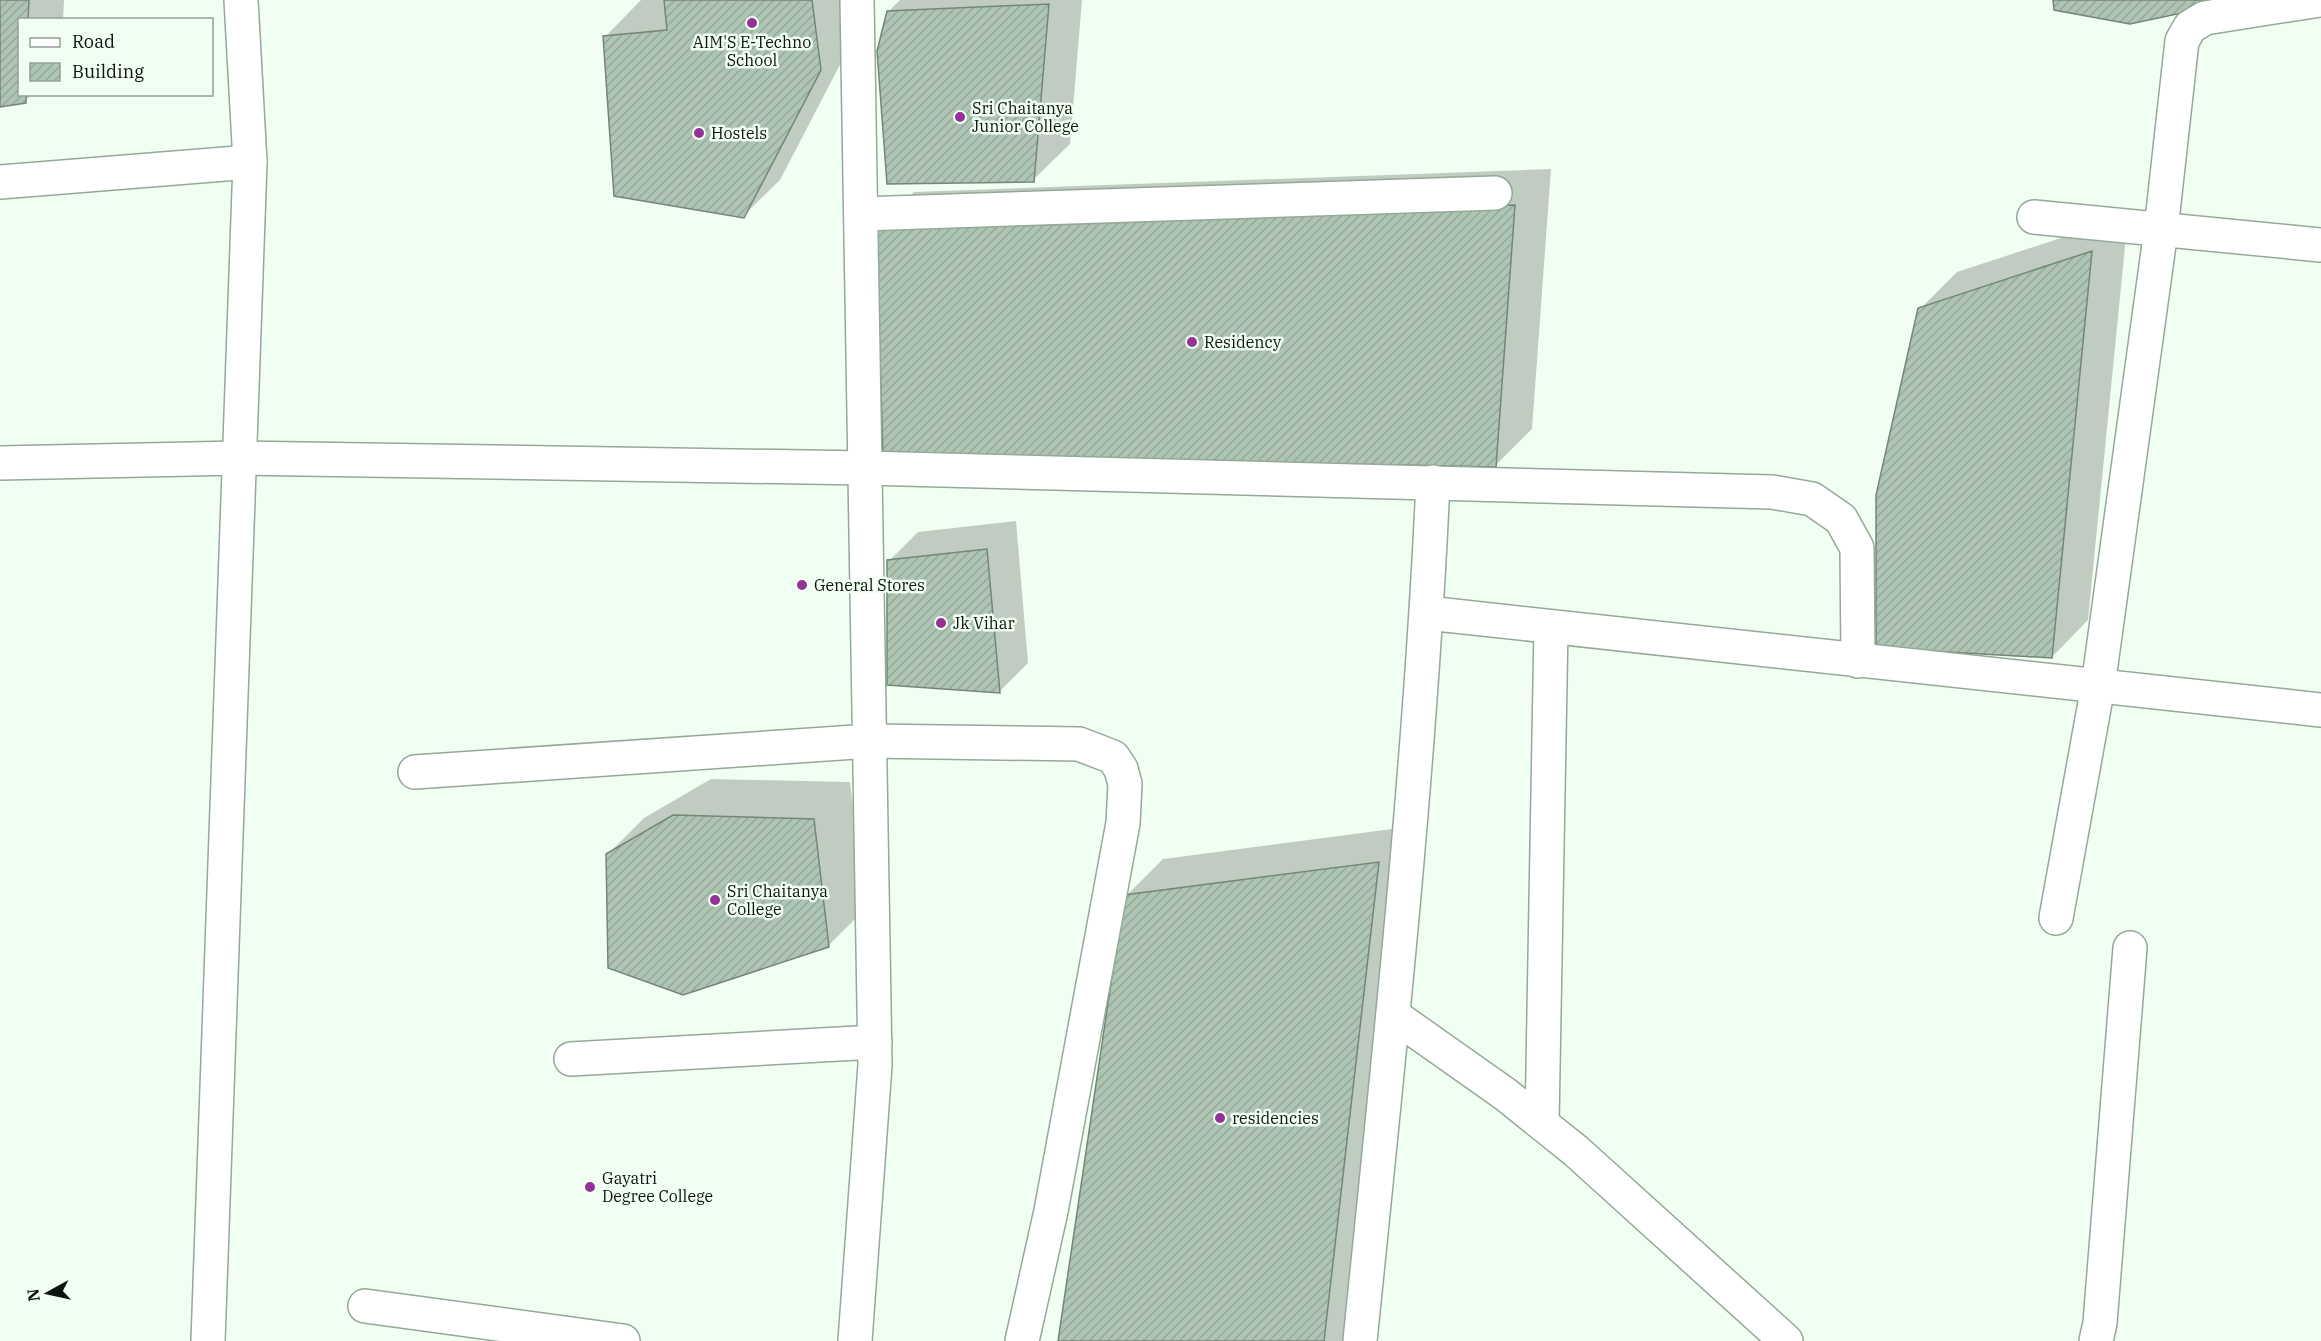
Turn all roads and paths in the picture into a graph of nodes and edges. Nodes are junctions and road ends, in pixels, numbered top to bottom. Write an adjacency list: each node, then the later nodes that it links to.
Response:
1 (241, 0): 4 (street)
2 (857, 0): 7 (street)
3 (2319, 0): 9 (street)
4 (250, 162): 5 (street); 11 (street)
5 (0, 182)
6 (1495, 194): 7 (street)
7 (861, 214): 13 (street)
8 (2034, 217): 9 (street)
9 (2161, 230): 10 (street); 18 (street)
10 (2321, 245)
11 (239, 458): 12 (street); 13 (street); 29 (street)
12 (0, 463)
13 (865, 468): 14 (street); 20 (street)
14 (1433, 482): 15 (street); 17 (street)
15 (1427, 613): 16 (street); 24 (street)
16 (1551, 627): 17 (street); 27 (street)
17 (1858, 661): 18 (street)
18 (2098, 686): 19 (street); 22 (street)
19 (2321, 710)
20 (870, 741): 21 (street); 25 (street); 32 (street)
21 (415, 772)
22 (2056, 918)
23 (2130, 948): 35 (street)
24 (1393, 1015): 27 (street); 33 (street)
25 (874, 1042): 26 (street); 31 (street)
26 (571, 1059)
27 (1542, 1124): 34 (street)
28 (365, 1306): 30 (street)
29 (208, 1341)
30 (623, 1341)
31 (855, 1341)
32 (1022, 1341)
33 (1360, 1341)
34 (1786, 1341)
35 (2096, 1341)

